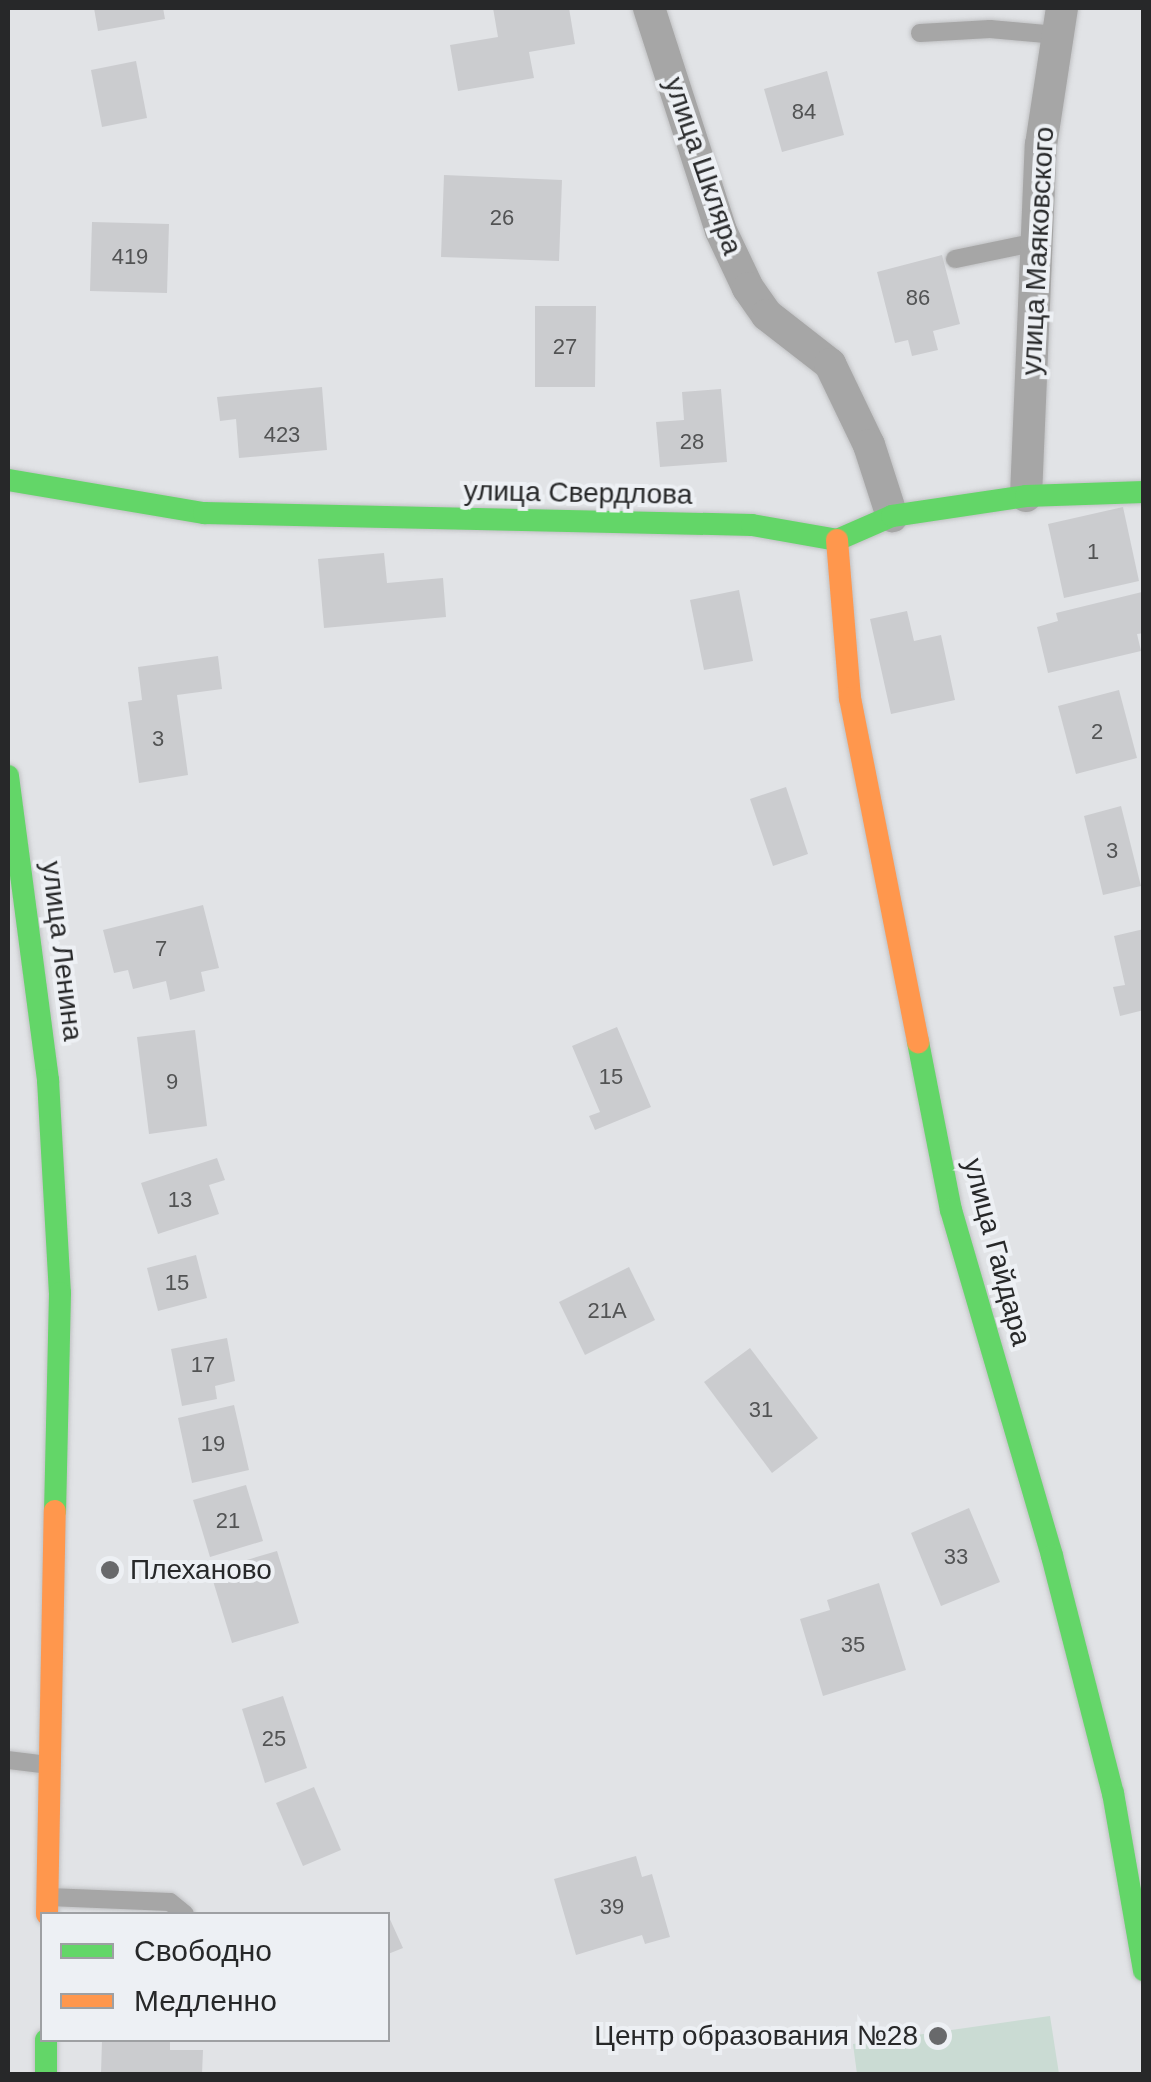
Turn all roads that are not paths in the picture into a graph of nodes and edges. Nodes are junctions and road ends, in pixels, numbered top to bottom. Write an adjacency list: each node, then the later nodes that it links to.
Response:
1 (648, 8): 9 (street, улица Шкляра)
2 (1059, 21): 3 (lane); 4 (street, улица Маяковского)
3 (920, 32)
4 (1037, 242): 5 (lane); 8 (street, улица Маяковского)
5 (955, 259)
6 (8, 480): 10 (street, улица Свердлова)
7 (1144, 492): 8 (street)
8 (1026, 496): 9 (street)
9 (892, 516): 10 (street)
10 (837, 540): 16 (street, улица Гайдара)
11 (8, 776): 13 (street, улица Ленина)
12 (8, 1760): 13 (lane)
13 (52, 1766): 14 (street, улица Ленина)
14 (48, 1906): 15 (lane)
15 (181, 1912)
16 (1144, 1970)
17 (46, 2042): 18 (street)
18 (46, 2074)

